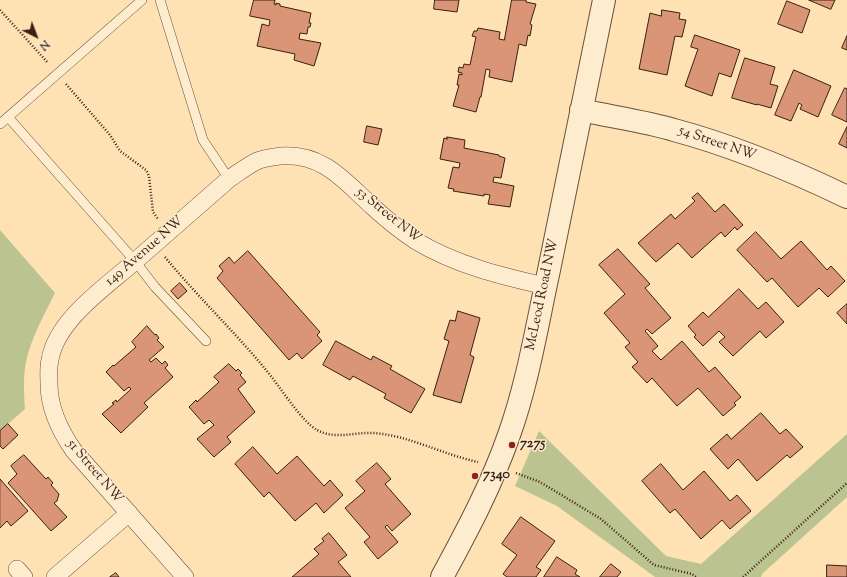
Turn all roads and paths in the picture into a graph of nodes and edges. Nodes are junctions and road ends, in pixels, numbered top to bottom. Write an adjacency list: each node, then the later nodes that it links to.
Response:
1 (142, 0): 5 (lane)
2 (160, 0): 10 (lane)
3 (604, 0): 6 (street, McLeod Road NW)
4 (0, 10): 5 (path)
5 (57, 74): 7 (lane); 12 (path)
6 (581, 110): 11 (street, 54 Street NW); 14 (street, McLeod Road NW)
7 (8, 117): 8 (lane); 13 (lane)
8 (0, 124)
9 (258, 161): 10 (street, 149 Avenue NW); 14 (street, 53 Street NW)
10 (229, 179): 12 (street, 149 Avenue NW)
11 (847, 197)
12 (166, 233): 13 (street, 149 Avenue NW); 17 (path)
13 (135, 261): 15 (lane); 16 (street, 149 Avenue NW)
14 (545, 286): 17 (street, McLeod Road NW)
15 (206, 341)
16 (50, 359): 19 (street, 51 Street NW)
17 (497, 465): 22 (street, McLeod Road NW); 23 (path)
18 (847, 483): 24 (path)
19 (129, 513): 20 (street, 51 Street NW); 21 (street, 51 Street NW)
20 (54, 577)
21 (185, 577)
22 (442, 577)
23 (696, 577)
24 (743, 577)

